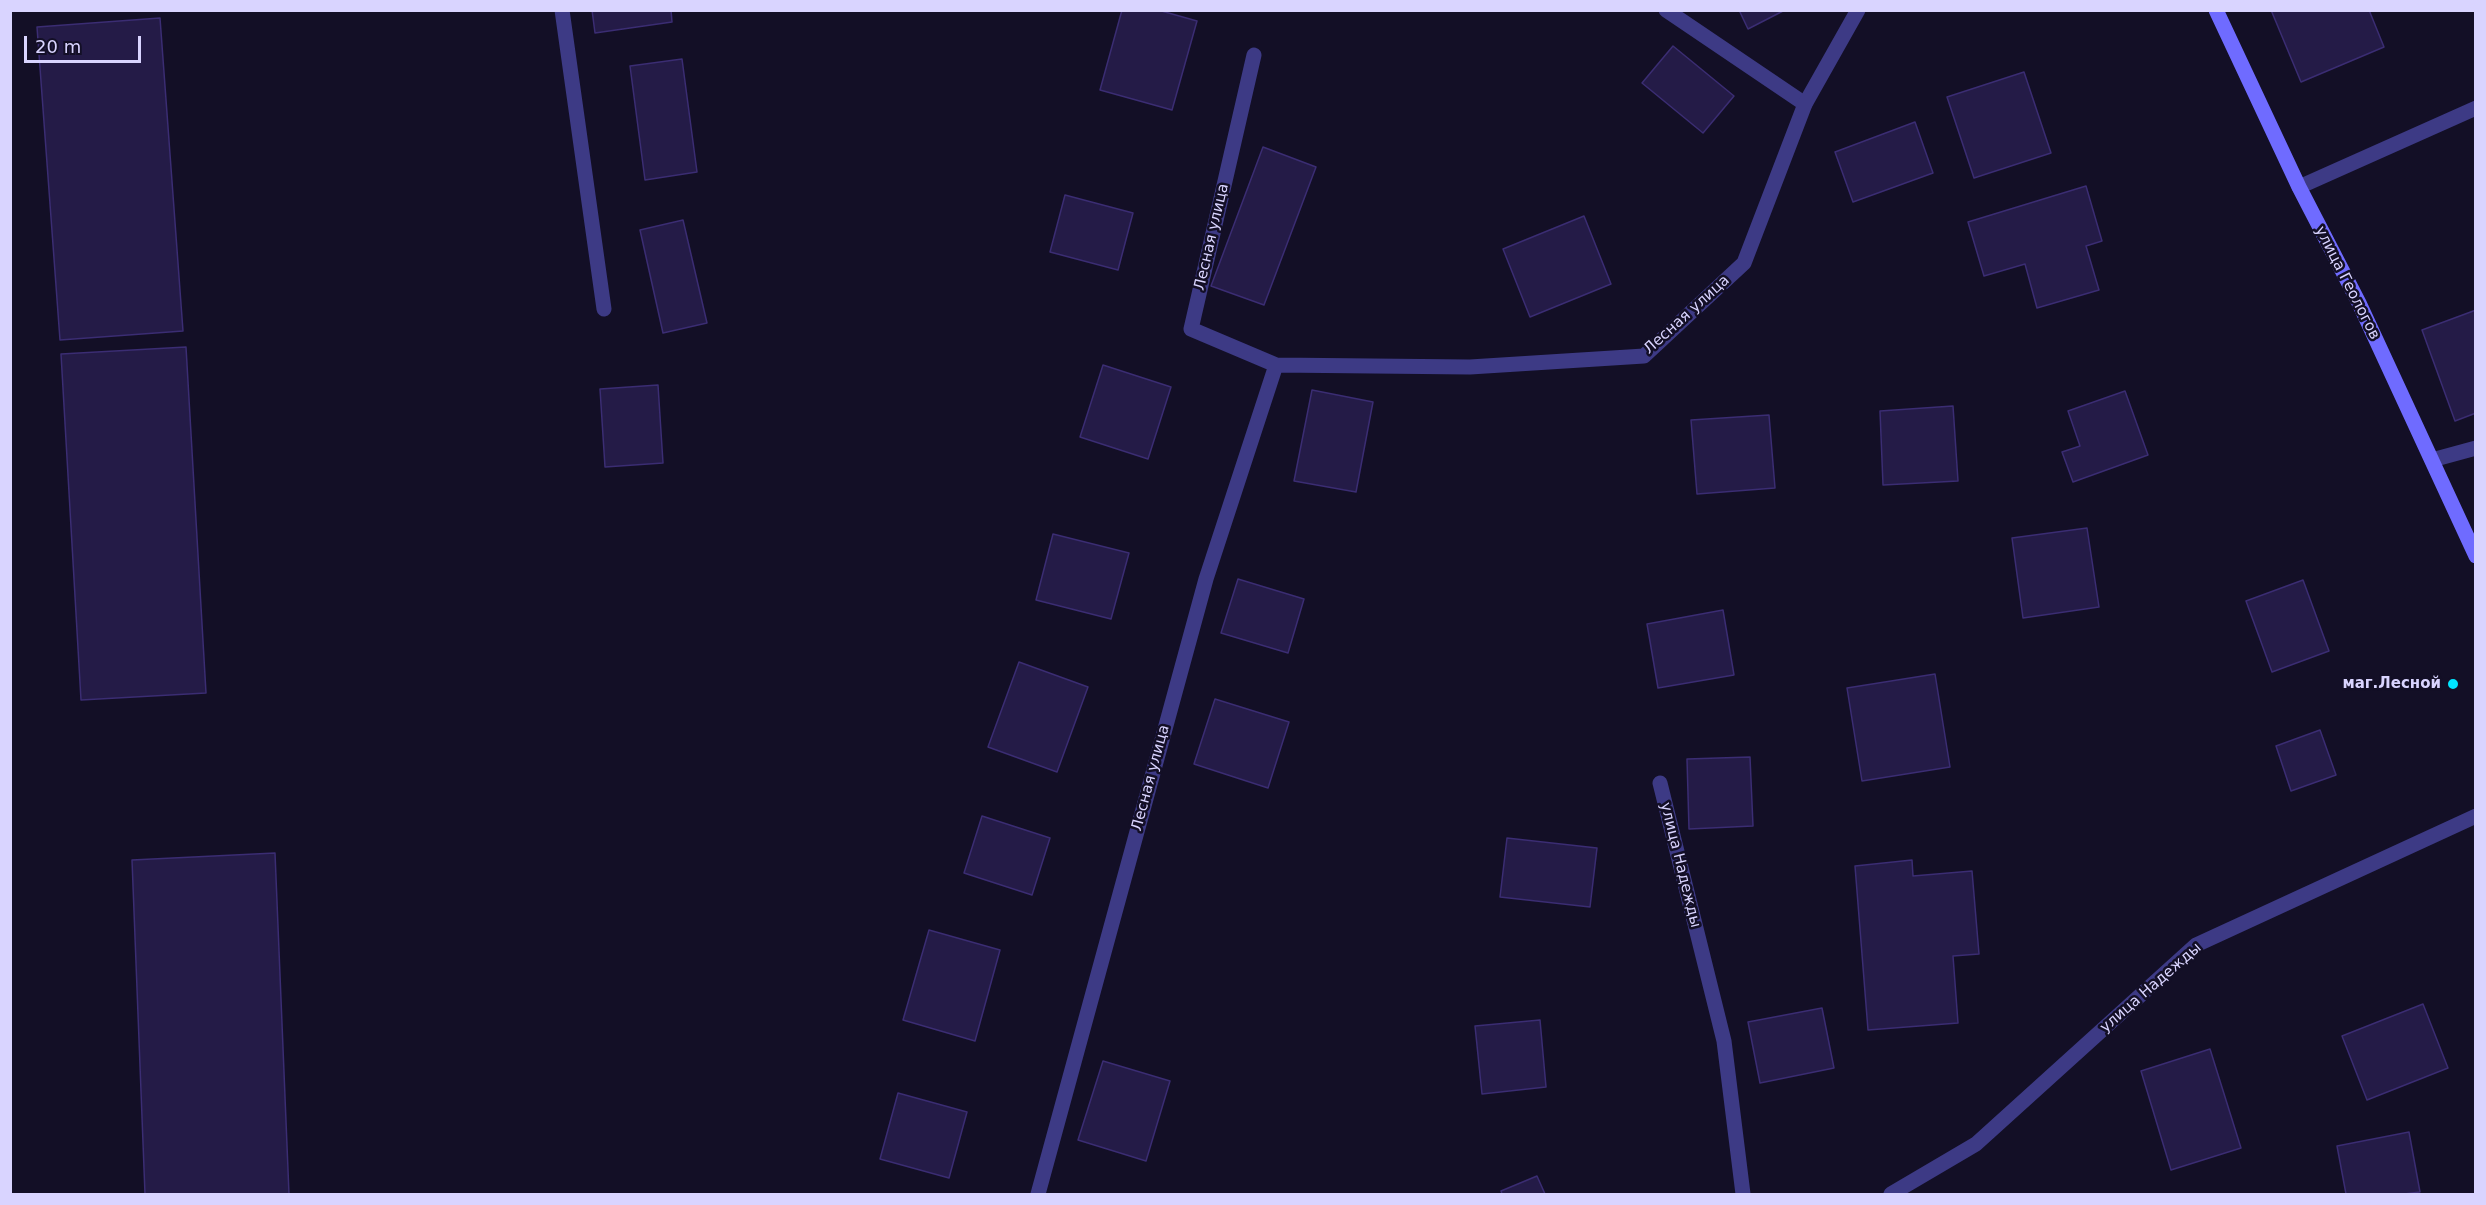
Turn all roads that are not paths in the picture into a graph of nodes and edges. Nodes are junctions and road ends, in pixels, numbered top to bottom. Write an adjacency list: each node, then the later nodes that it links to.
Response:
1 (562, 10): 9 (street)
2 (1666, 10): 6 (street)
3 (1858, 10): 6 (street, Лесная улица)
4 (2216, 10): 8 (street, улица Геологов)
5 (1254, 55): 10 (street, Лесная улица)
6 (1805, 104): 10 (street, Лесная улица)
7 (2475, 108): 8 (street)
8 (2299, 187): 12 (street, улица Геологов)
9 (604, 309)
10 (1276, 365): 16 (street, Лесная улица)
11 (2475, 448): 12 (street)
12 (2432, 460): 13 (street, улица Геологов)
13 (2475, 556)
14 (1660, 783): 17 (street, улица Надежды)
15 (2475, 816): 18 (street, улица Надежды)
16 (1038, 1194)
17 (1743, 1194)
18 (1891, 1194)

